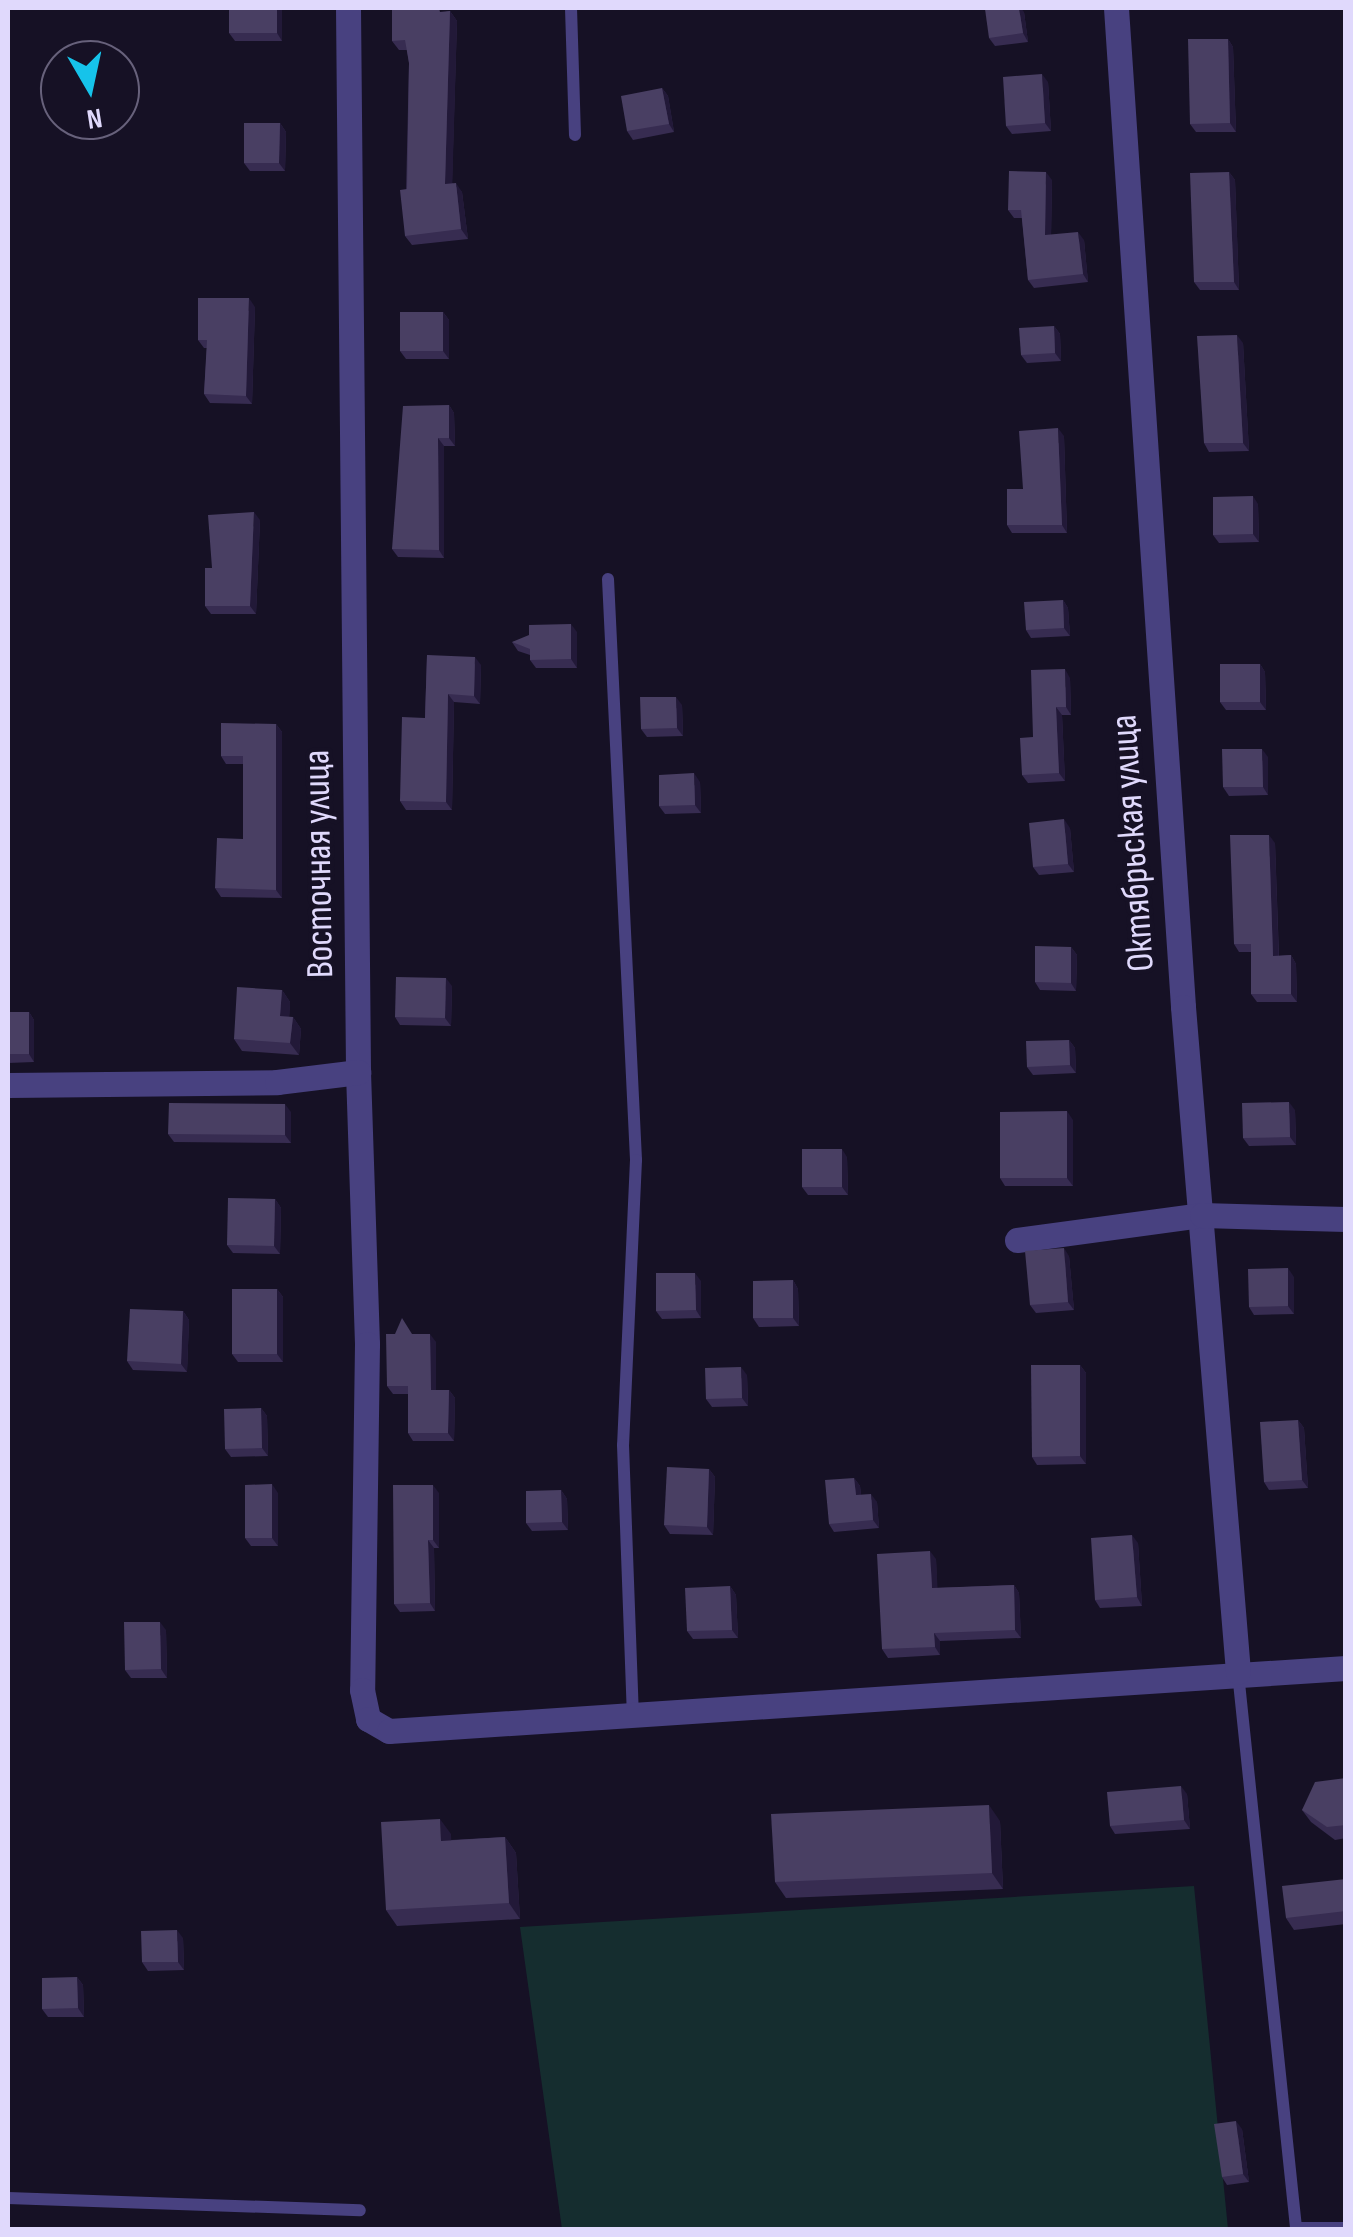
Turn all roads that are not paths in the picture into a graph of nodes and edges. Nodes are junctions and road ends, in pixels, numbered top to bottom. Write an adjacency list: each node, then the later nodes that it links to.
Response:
1 (348, 8): 6 (street, Восточная улица)
2 (571, 8): 4 (lane)
3 (1116, 8): 8 (street, Октябрьская улица)
4 (575, 135)
5 (608, 579): 13 (lane)
6 (358, 1072): 7 (street); 13 (street, Восточная улица)
7 (8, 1085)
8 (1202, 1216): 9 (street); 10 (street); 12 (street, Октябрьская улица)
9 (1346, 1219)
10 (1017, 1240)
11 (1346, 1668): 12 (street)
12 (1238, 1672): 13 (street); 16 (lane)
13 (633, 1717)
14 (8, 2198): 15 (lane)
15 (360, 2210)
16 (1346, 2228)

